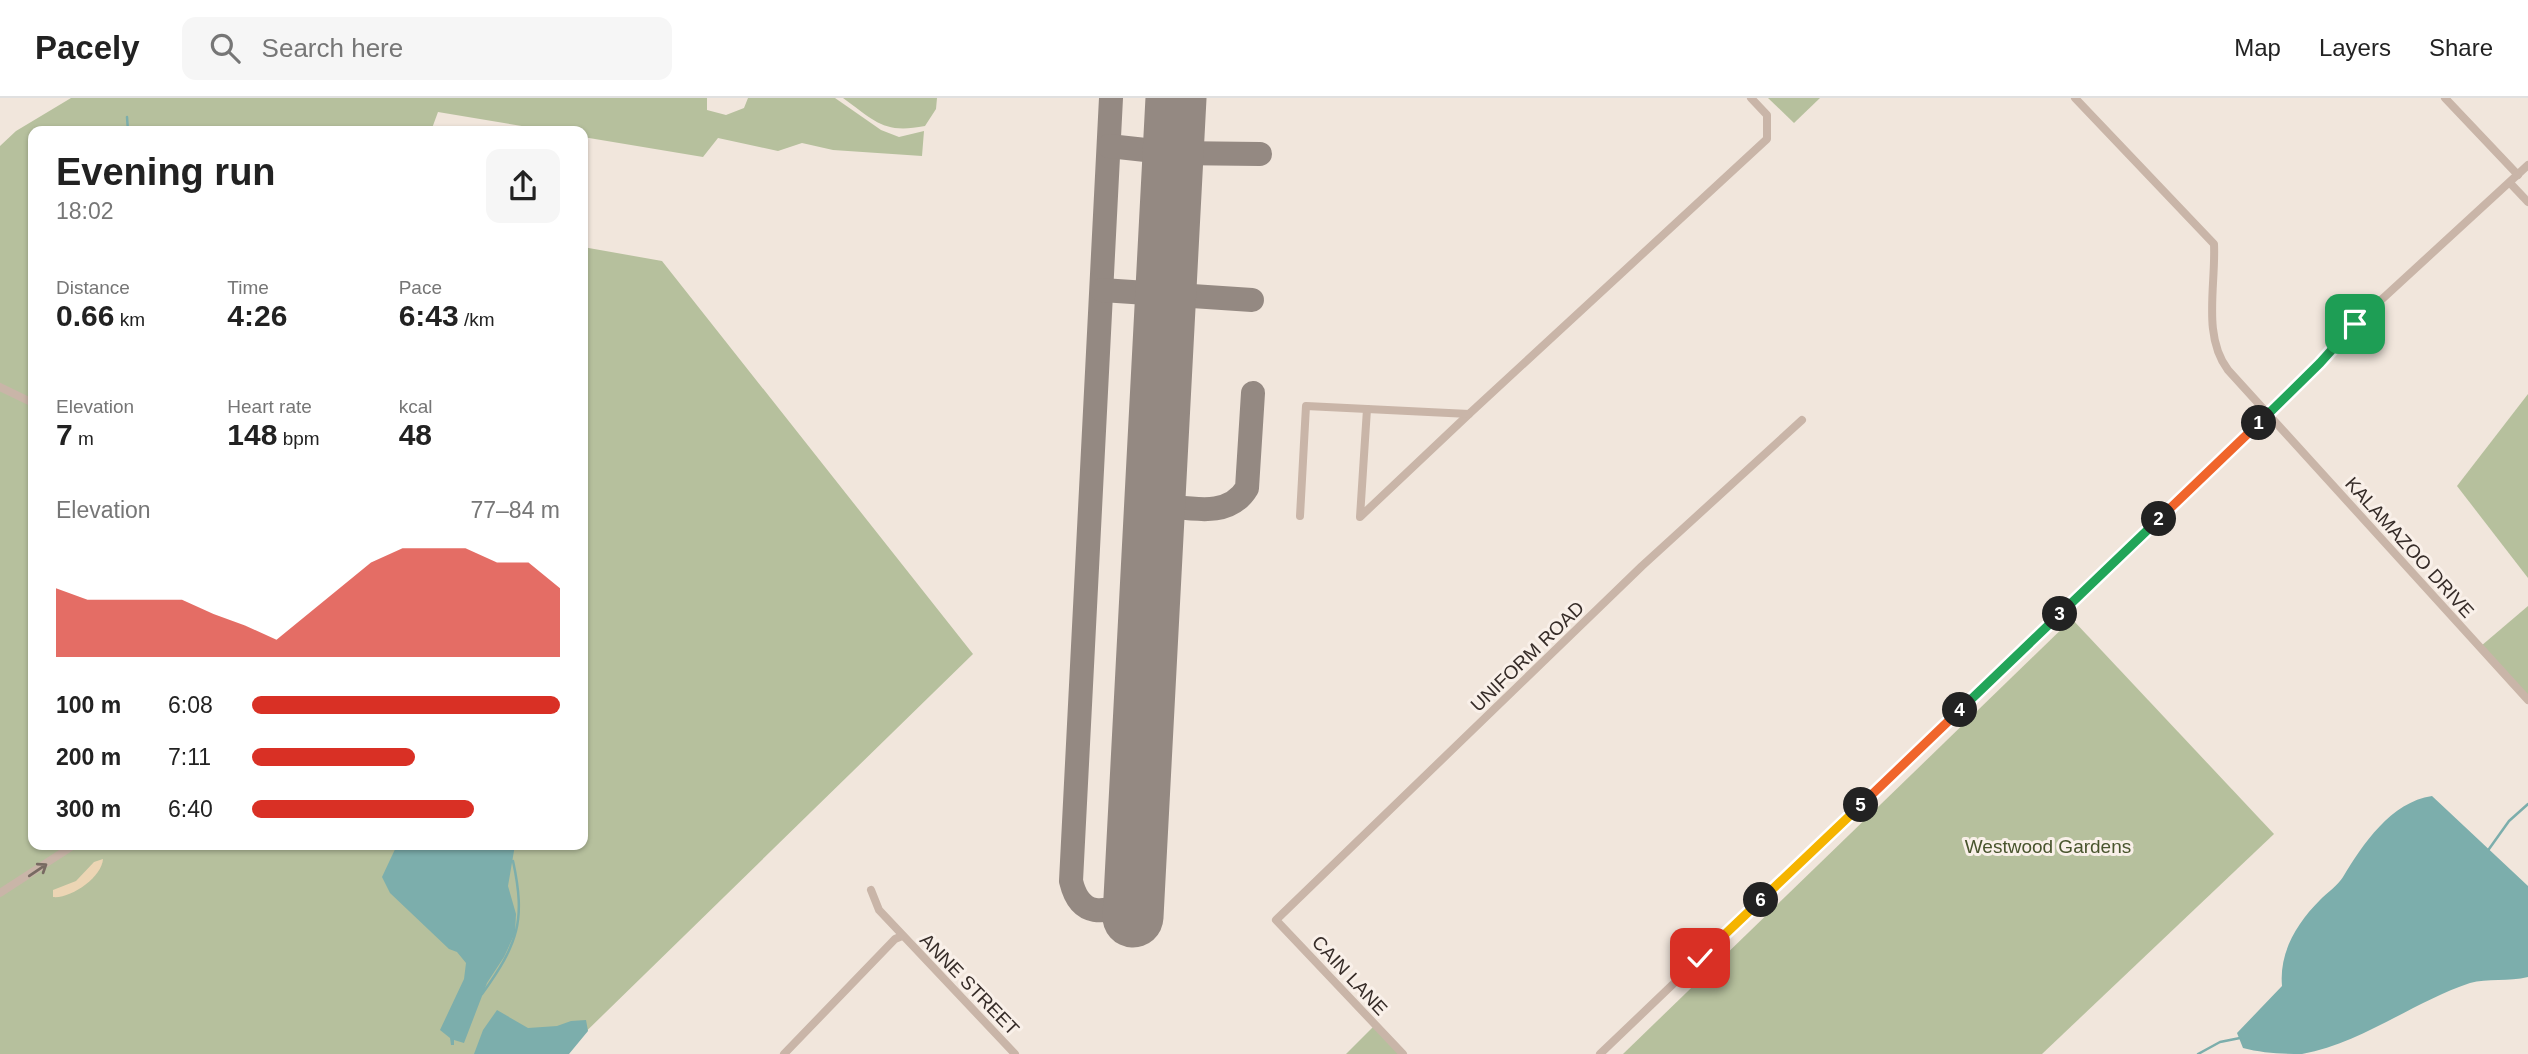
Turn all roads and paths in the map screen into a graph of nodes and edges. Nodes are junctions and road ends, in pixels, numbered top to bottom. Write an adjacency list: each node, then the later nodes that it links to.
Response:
1 (1751, 98): 11 (street)
2 (2075, 98): 12 (street, KALAMAZOO DRIVE)
3 (2445, 98): 5 (street)
4 (2528, 166): 5 (street)
5 (2518, 175): 6 (street)
6 (2510, 183): 7 (street); 12 (street)
7 (2528, 202)
8 (0, 387): 9 (street)
9 (28, 401)
10 (1367, 410): 11 (street); 11 (street); 14 (street)
11 (1469, 414)
12 (2268, 415): 15 (street, KALAMAZOO DRIVE); 24 (street)
13 (1802, 420): 19 (street, UNIFORM ROAD)
14 (1300, 516)
15 (2528, 700)
16 (66, 850): 18 (street, one-way to 16)
17 (871, 890): 20 (street)
18 (0, 893)
19 (1279, 918): 23 (street, CAIN LANE)
20 (902, 936): 21 (street, ANNE STREET); 22 (street, ANNE STREET)
21 (789, 1052)
22 (1015, 1054)
23 (1403, 1054)
24 (1600, 1054)

